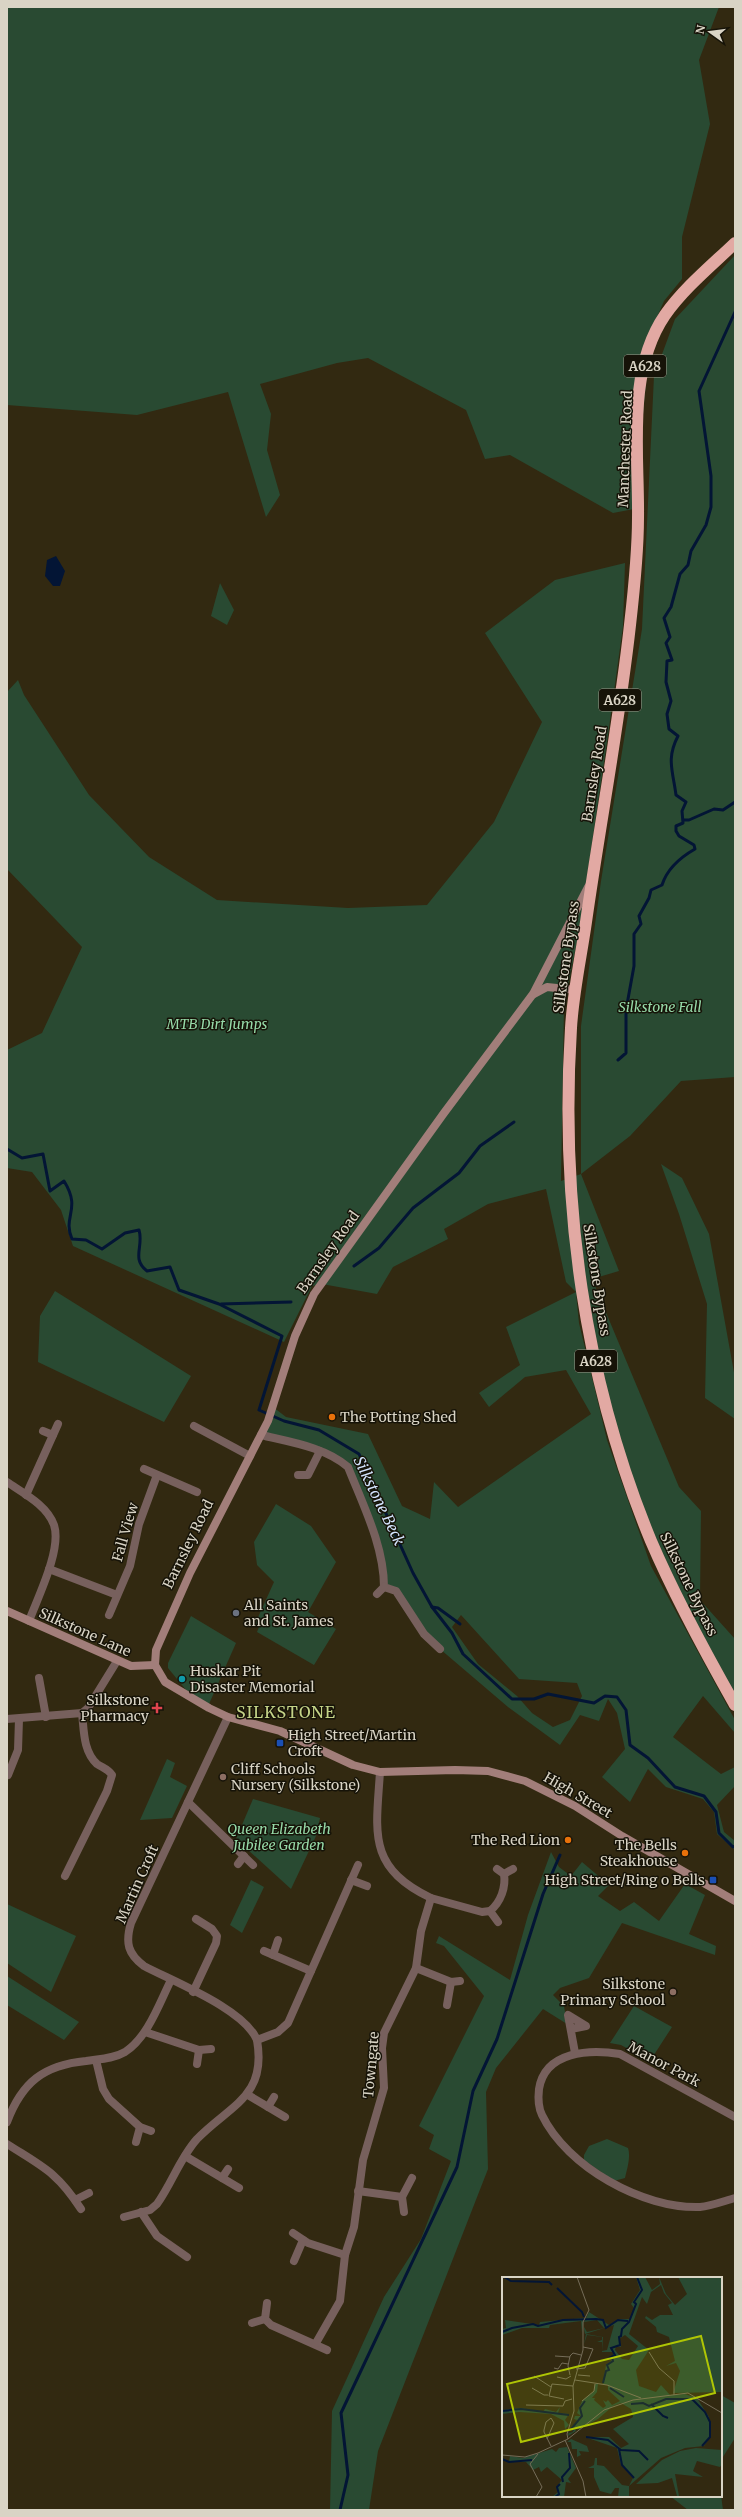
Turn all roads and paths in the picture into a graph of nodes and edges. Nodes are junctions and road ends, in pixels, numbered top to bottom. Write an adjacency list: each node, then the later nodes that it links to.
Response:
1 (735, 244): 2 (highway, Manchester Road / A628)
2 (638, 520): 3 (highway, Barnsley Road / A628)
3 (592, 879): 4 (highway, Silkstone Bypass / A628); 5 (street, Barnsley Road)
4 (576, 990): 5 (street); 30 (highway, Silkstone Bypass / A628)
5 (533, 994): 10 (street, Barnsley Road)
6 (58, 1424): 9 (street)
7 (194, 1426): 12 (street)
8 (44, 1431): 9 (street)
9 (53, 1435): 18 (street)
10 (261, 1435): 11 (street); 12 (street, Barnsley Road)
11 (320, 1451): 14 (street); 20 (street)
12 (250, 1456): 28 (street, Barnsley Road)
13 (144, 1469): 15 (street)
14 (298, 1474)
15 (157, 1475): 17 (street); 22 (street, Fall View)
16 (7, 1482): 18 (street)
17 (197, 1492)
18 (26, 1495): 19 (street)
19 (49, 1569): 22 (street); 25 (street)
20 (384, 1587): 21 (street); 26 (street)
21 (377, 1594)
22 (116, 1596): 24 (street, Fall View)
23 (7, 1611): 25 (street, Silkstone Lane)
24 (109, 1615)
25 (28, 1621): 27 (street, Silkstone Lane)
26 (440, 1650)
27 (117, 1661): 28 (street, Silkstone Lane); 31 (street)
28 (155, 1665): 33 (street, High Street)
29 (38, 1678): 32 (street)
30 (735, 1705)
31 (82, 1713): 32 (street); 45 (street)
32 (46, 1717): 35 (street)
33 (228, 1717): 37 (street, High Street); 39 (street, Martin Croft)
34 (7, 1719): 35 (street)
35 (19, 1719): 36 (street)
36 (10, 1763): 38 (street)
37 (380, 1772): 48 (street); 49 (street, High Street)
38 (8, 1775)
39 (188, 1802): 40 (street); 58 (street, Martin Croft)
40 (244, 1856): 41 (street); 42 (street)
41 (238, 1864)
42 (253, 1865)
43 (358, 1865): 46 (street)
44 (513, 1869): 50 (street)
45 (64, 1876)
46 (351, 1880): 47 (street); 57 (street)
47 (367, 1886)
48 (431, 1898): 50 (street); 56 (street, Towngate)
49 (735, 1902)
50 (490, 1911): 52 (street)
51 (196, 1919): 61 (street)
52 (498, 1922)
53 (278, 1940): 55 (street)
54 (264, 1951): 55 (street)
55 (273, 1955): 57 (street)
56 (416, 1968): 60 (street); 86 (street, Towngate)
57 (311, 1971): 65 (street)
58 (171, 1980): 61 (street, Martin Croft); 64 (street)
59 (460, 1981): 60 (street)
60 (451, 1982): 62 (street)
61 (193, 1992): 65 (street, Martin Croft)
62 (447, 2005)
63 (571, 2029): 68 (street)
64 (145, 2032): 67 (street); 69 (street)
65 (257, 2040): 71 (street)
66 (211, 2049): 67 (street)
67 (199, 2050): 70 (street)
68 (575, 2053): 75 (street, Manor Park); 89 (street, Manor Park)
69 (96, 2060): 76 (street); 77 (street)
70 (197, 2064)
71 (248, 2095): 73 (street); 81 (street)
72 (274, 2097): 73 (street)
73 (268, 2107): 74 (street)
74 (285, 2117)
75 (735, 2117)
76 (7, 2119)
77 (140, 2126): 78 (street); 79 (street)
78 (151, 2131)
79 (136, 2142)
80 (7, 2144): 90 (street)
81 (185, 2156): 83 (street); 92 (street)
82 (228, 2169): 83 (street)
83 (222, 2178): 85 (street)
84 (412, 2178): 88 (street)
85 (238, 2188)
86 (358, 2191): 88 (street); 97 (street, Towngate)
87 (89, 2193): 90 (street)
88 (402, 2197): 93 (street)
89 (735, 2198)
90 (75, 2200): 91 (street)
91 (81, 2209)
92 (141, 2212): 94 (street); 98 (street)
93 (404, 2212)
94 (124, 2217)
95 (293, 2233): 96 (street)
96 (303, 2240): 97 (street); 99 (street)
97 (345, 2255): 103 (street, Towngate)
98 (187, 2257)
99 (294, 2261)
100 (267, 2303): 101 (street)
101 (266, 2318): 102 (street); 103 (street)
102 (252, 2323)
103 (316, 2344): 104 (street)
104 (327, 2350)

